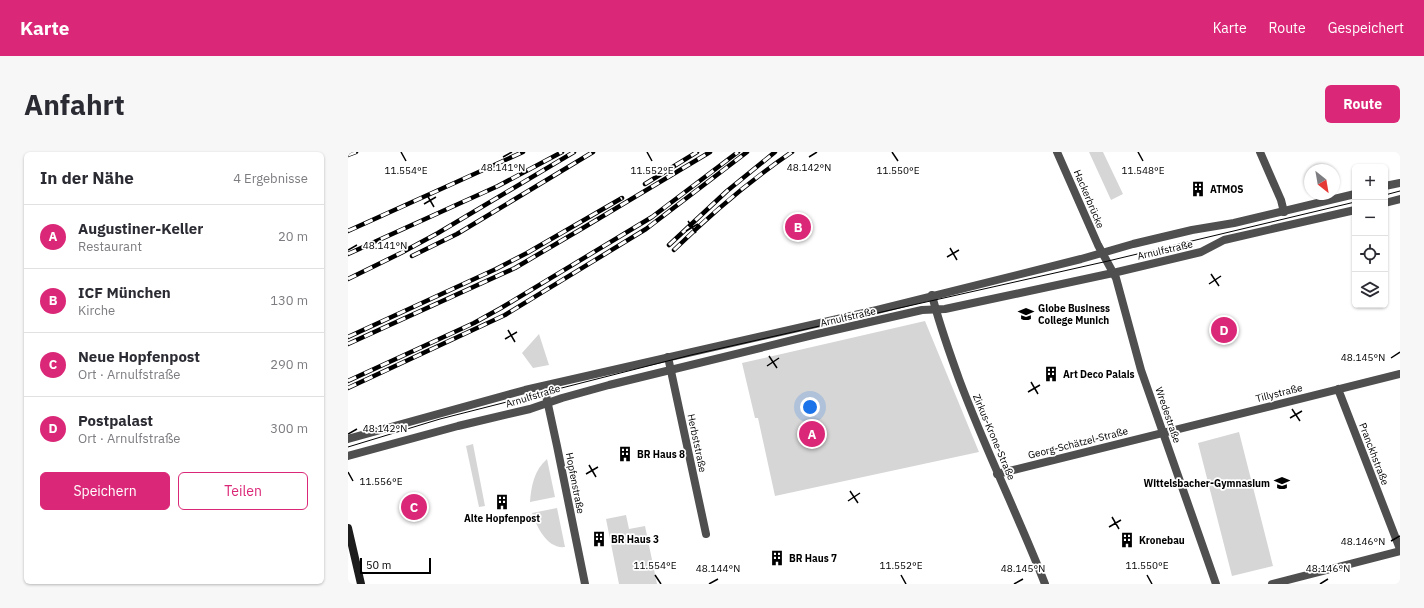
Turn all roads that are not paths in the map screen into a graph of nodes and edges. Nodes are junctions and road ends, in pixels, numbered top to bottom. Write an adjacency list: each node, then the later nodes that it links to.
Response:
1 (1260, 152): 9 (street)
2 (1058, 154): 10 (street, Hackerbrücke)
3 (1400, 183): 4 (street)
4 (1388, 185)
5 (1352, 195): 9 (street, Arnulfstraße)
6 (1400, 200): 7 (street)
7 (1388, 202)
8 (1352, 211): 11 (street, Arnulfstraße)
9 (1284, 212): 10 (street, Arnulfstraße)
10 (1102, 253): 11 (street, Wredestraße); 12 (street, Arnulfstraße)
11 (1113, 273): 13 (street, Arnulfstraße); 20 (street, Wredestraße)
12 (932, 295): 13 (street, Zirkus-Krone-Straße); 14 (street, Arnulfstraße)
13 (936, 309): 15 (street, Arnulfstraße); 23 (street, Zirkus-Krone-Straße)
14 (668, 357): 15 (street, Herbststraße); 17 (street, Arnulfstraße)
15 (671, 370): 19 (street, Arnulfstraße); 25 (street, Herbststraße)
16 (1400, 374): 18 (street, Tillystraße)
17 (544, 386): 19 (street, Hopfenstraße); 21 (street, Arnulfstraße)
18 (1338, 389): 20 (street, Tillystraße); 26 (street, Pranckhstraße)
19 (547, 403): 22 (street, Arnulfstraße); 28 (street, Hopfenstraße)
20 (1164, 432): 23 (street, Georg-Schätzel-Straße); 30 (street, Wredestraße)
21 (348, 440)
22 (348, 456)
23 (997, 474): 29 (street, Zirkus-Krone-Straße)
24 (348, 528): 27 (main road)
25 (706, 534)
26 (1400, 550): 31 (street)
27 (361, 584)
28 (584, 584)
29 (1045, 584)
30 (1216, 584)
31 (1272, 584)

